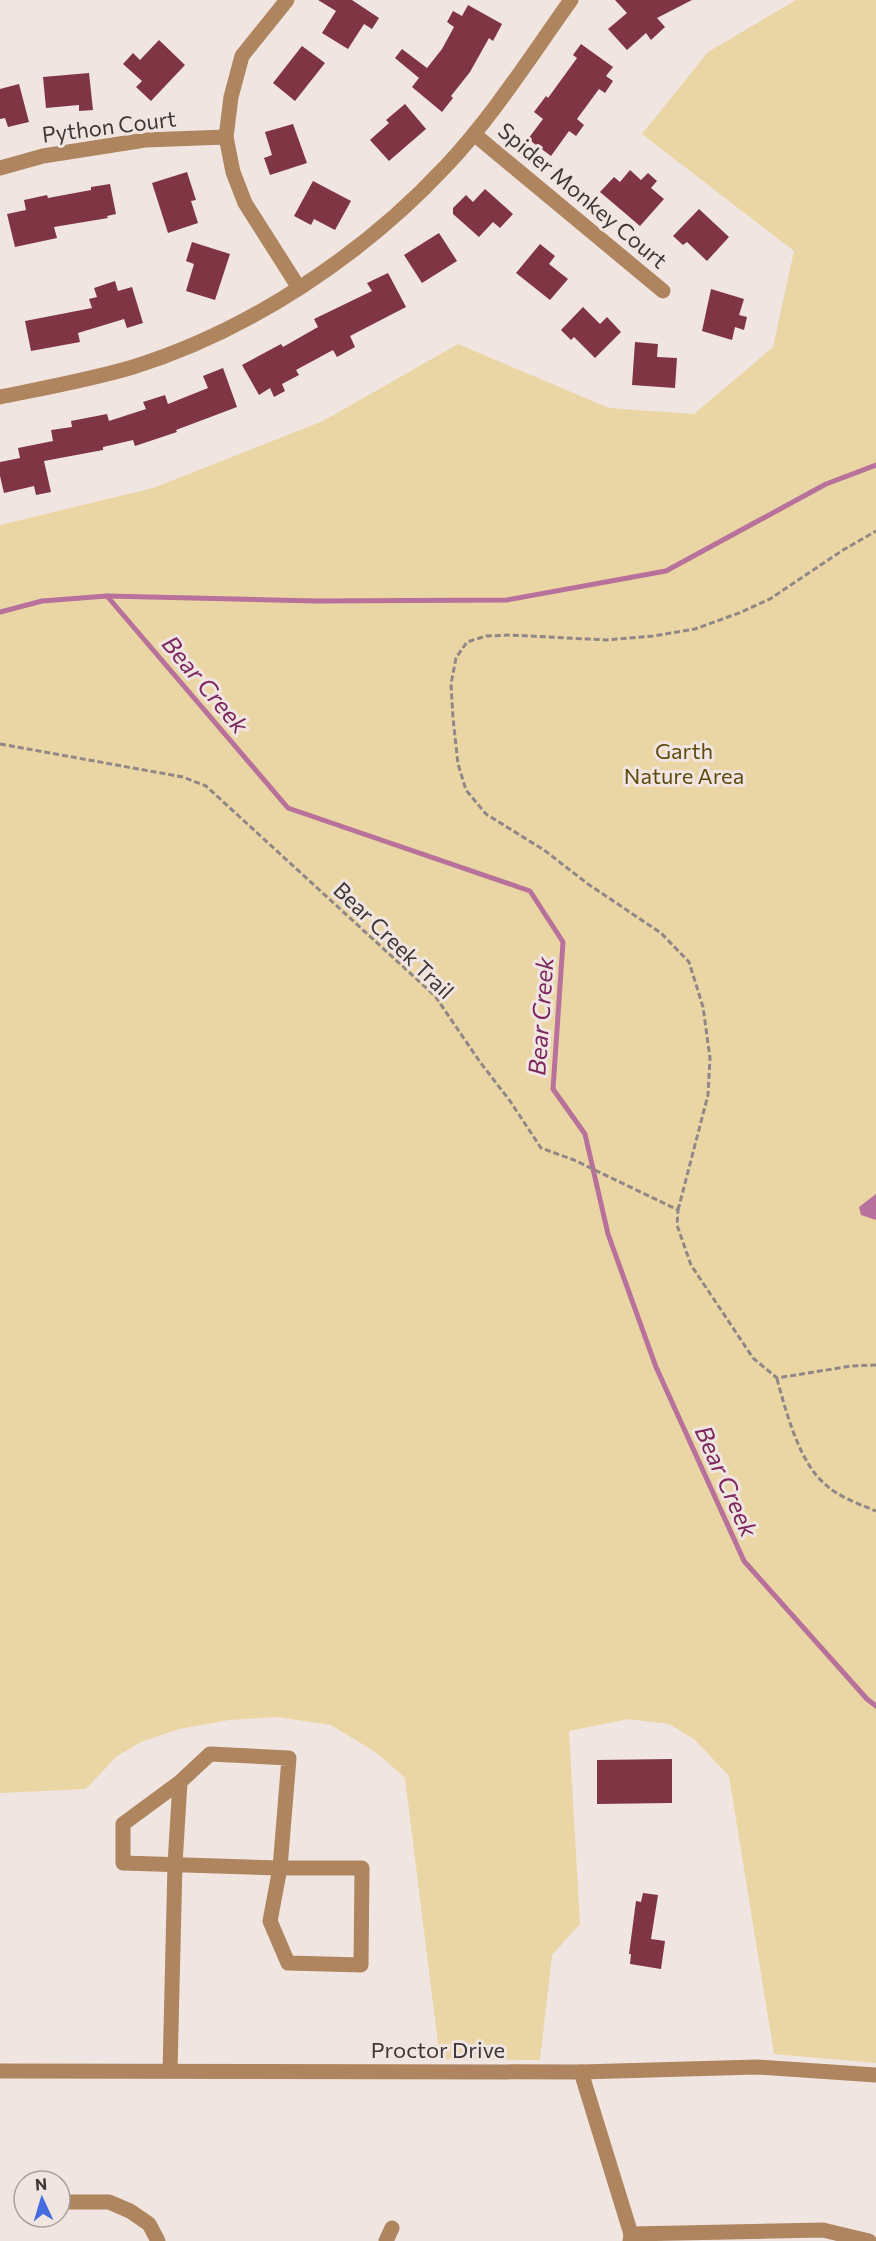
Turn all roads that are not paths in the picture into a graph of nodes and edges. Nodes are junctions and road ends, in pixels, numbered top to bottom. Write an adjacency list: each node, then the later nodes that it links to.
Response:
1 (287, 0): 4 (street)
2 (571, 0): 3 (street)
3 (474, 134): 6 (street); 7 (street, Spider Monkey Court)
4 (226, 137): 5 (street, Python Court); 6 (street)
5 (0, 168)
6 (299, 288): 8 (street)
7 (663, 291)
8 (0, 397)
9 (180, 1782): 10 (street); 10 (street); 11 (street)
10 (175, 1864): 11 (street); 13 (street)
11 (280, 1868): 11 (street)
12 (0, 2071): 13 (street, Proctor Drive)
13 (170, 2071): 14 (street, Proctor Drive)
14 (581, 2072): 15 (street, Proctor Drive); 17 (street)
15 (876, 2075)
16 (72, 2202): 18 (street)
17 (631, 2238): 19 (street)
18 (158, 2241)
19 (869, 2241)

